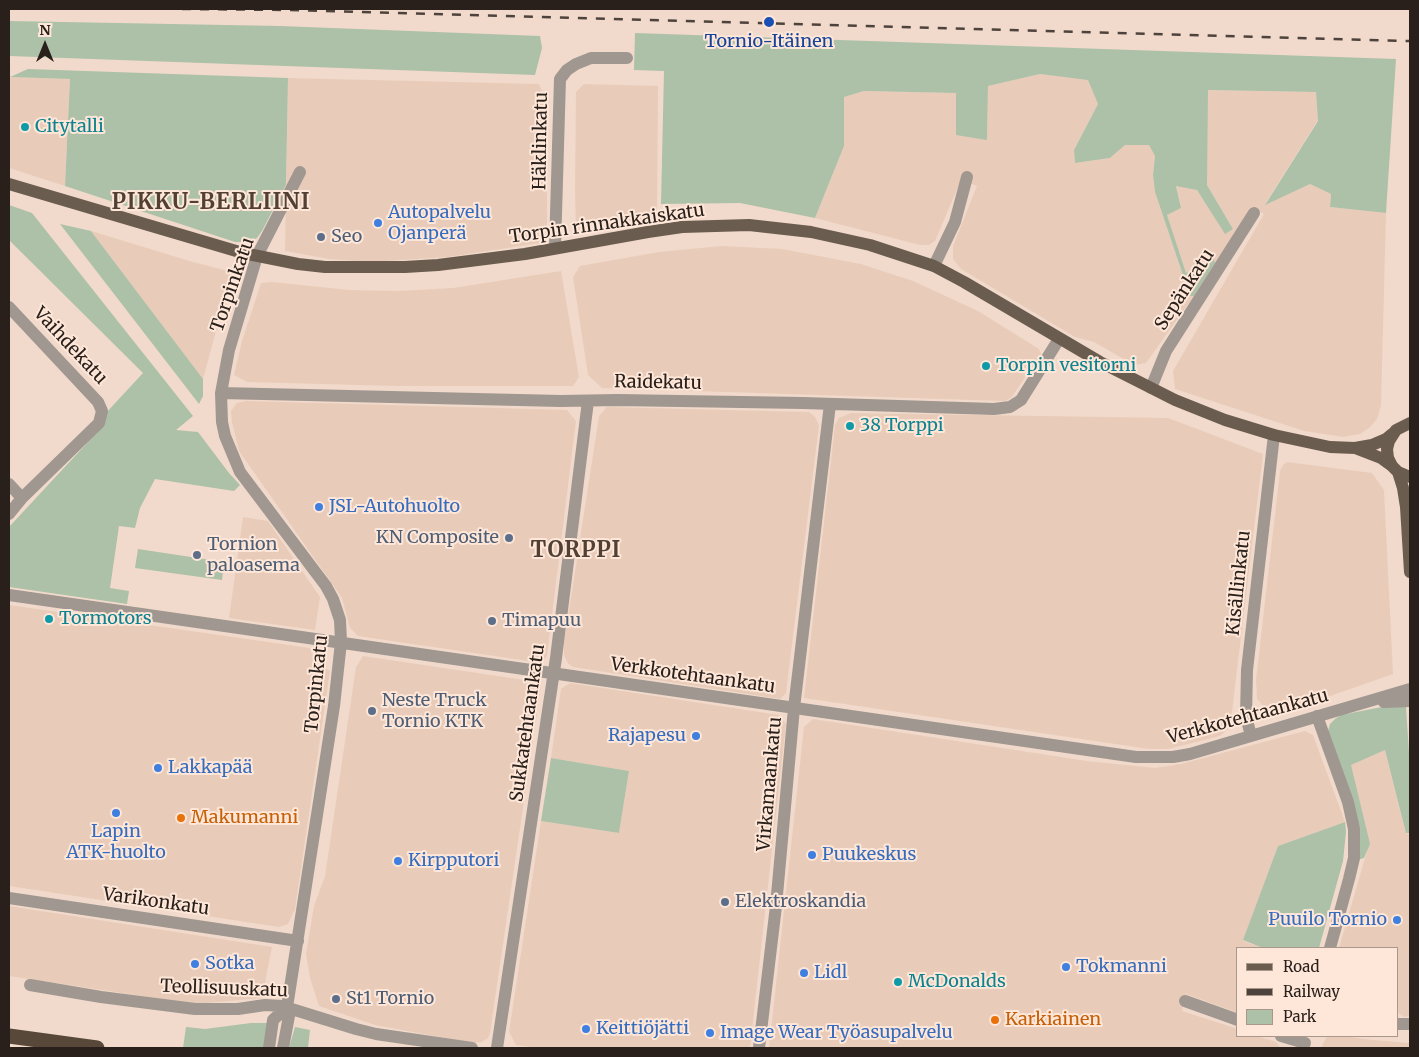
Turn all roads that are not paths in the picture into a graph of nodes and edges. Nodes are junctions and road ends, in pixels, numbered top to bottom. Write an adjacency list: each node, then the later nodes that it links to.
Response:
1 (627, 58): 6 (street, Häklinkatu)
2 (300, 172): 7 (street, Torpinkatu)
3 (967, 177): 8 (street)
4 (9, 184): 7 (main road, Torpin rinnakkaiskatu)
5 (1254, 213): 11 (street, Sepänkatu)
6 (555, 248): 7 (main road, Torpin rinnakkaiskatu); 8 (main road, Torpin rinnakkaiskatu)
7 (257, 256): 12 (street, Torpinkatu)
8 (934, 266): 10 (main road, Torpin rinnakkaiskatu)
9 (9, 307): 22 (street, Vaihdekatu)
10 (1058, 339): 11 (main road, Torpin rinnakkaiskatu); 14 (street, Raidekatu)
11 (1151, 388): 17 (main road, Torpin rinnakkaiskatu)
12 (221, 392): 13 (street, Raidekatu); 27 (street, Torpinkatu)
13 (588, 401): 14 (street, Raidekatu); 28 (street, Sukkatehtaankatu)
14 (830, 404): 32 (street, Virkamaankatu)
15 (1410, 417): 16 (street)
16 (1401, 428): 18 (main road, Torpin rinnakkaiskatu); 19 (main road)
17 (1274, 435): 18 (main road, Torpin rinnakkaiskatu); 34 (street, Kisällinkatu)
18 (1355, 448): 19 (main road, Torpin rinnakkaiskatu)
19 (1395, 469): 20 (main road, Torpin rinnakkaiskatu); 24 (main road)
20 (1410, 477)
21 (9, 484): 22 (street)
22 (22, 498): 23 (street)
23 (9, 514)
24 (1410, 531): 25 (main road)
25 (1410, 572)
26 (9, 595): 27 (street, Verkkotehtaankatu)
27 (341, 642): 28 (street, Verkkotehtaankatu); 36 (street, Torpinkatu)
28 (553, 674): 32 (street, Verkkotehtaankatu); 49 (street, Sukkatehtaankatu)
29 (1410, 689): 31 (street, Verkkotehtaankatu)
30 (1410, 701): 31 (street, Verkkotehtaankatu)
31 (1366, 703): 33 (street, Verkkotehtaankatu)
32 (794, 708): 34 (street, Verkkotehtaankatu); 50 (street, Virkamaankatu)
33 (1317, 716): 34 (street, Verkkotehtaankatu); 37 (street)
34 (1251, 736)
35 (9, 898): 36 (street, Varikonkatu)
36 (298, 942): 40 (street, Torpinkatu)
37 (1330, 947)
38 (30, 985): 40 (street, Teollisuuskatu)
39 (1184, 1001): 41 (street)
40 (287, 1007): 46 (street); 47 (street, Torpinkatu); 48 (street, Teollisuuskatu)
41 (1236, 1019)
42 (9, 1036): 45 (highway)
43 (1285, 1037): 44 (street)
44 (1305, 1042)
45 (97, 1048)
46 (269, 1048)
47 (283, 1048)
48 (472, 1048)
49 (498, 1048)
50 (759, 1048)

